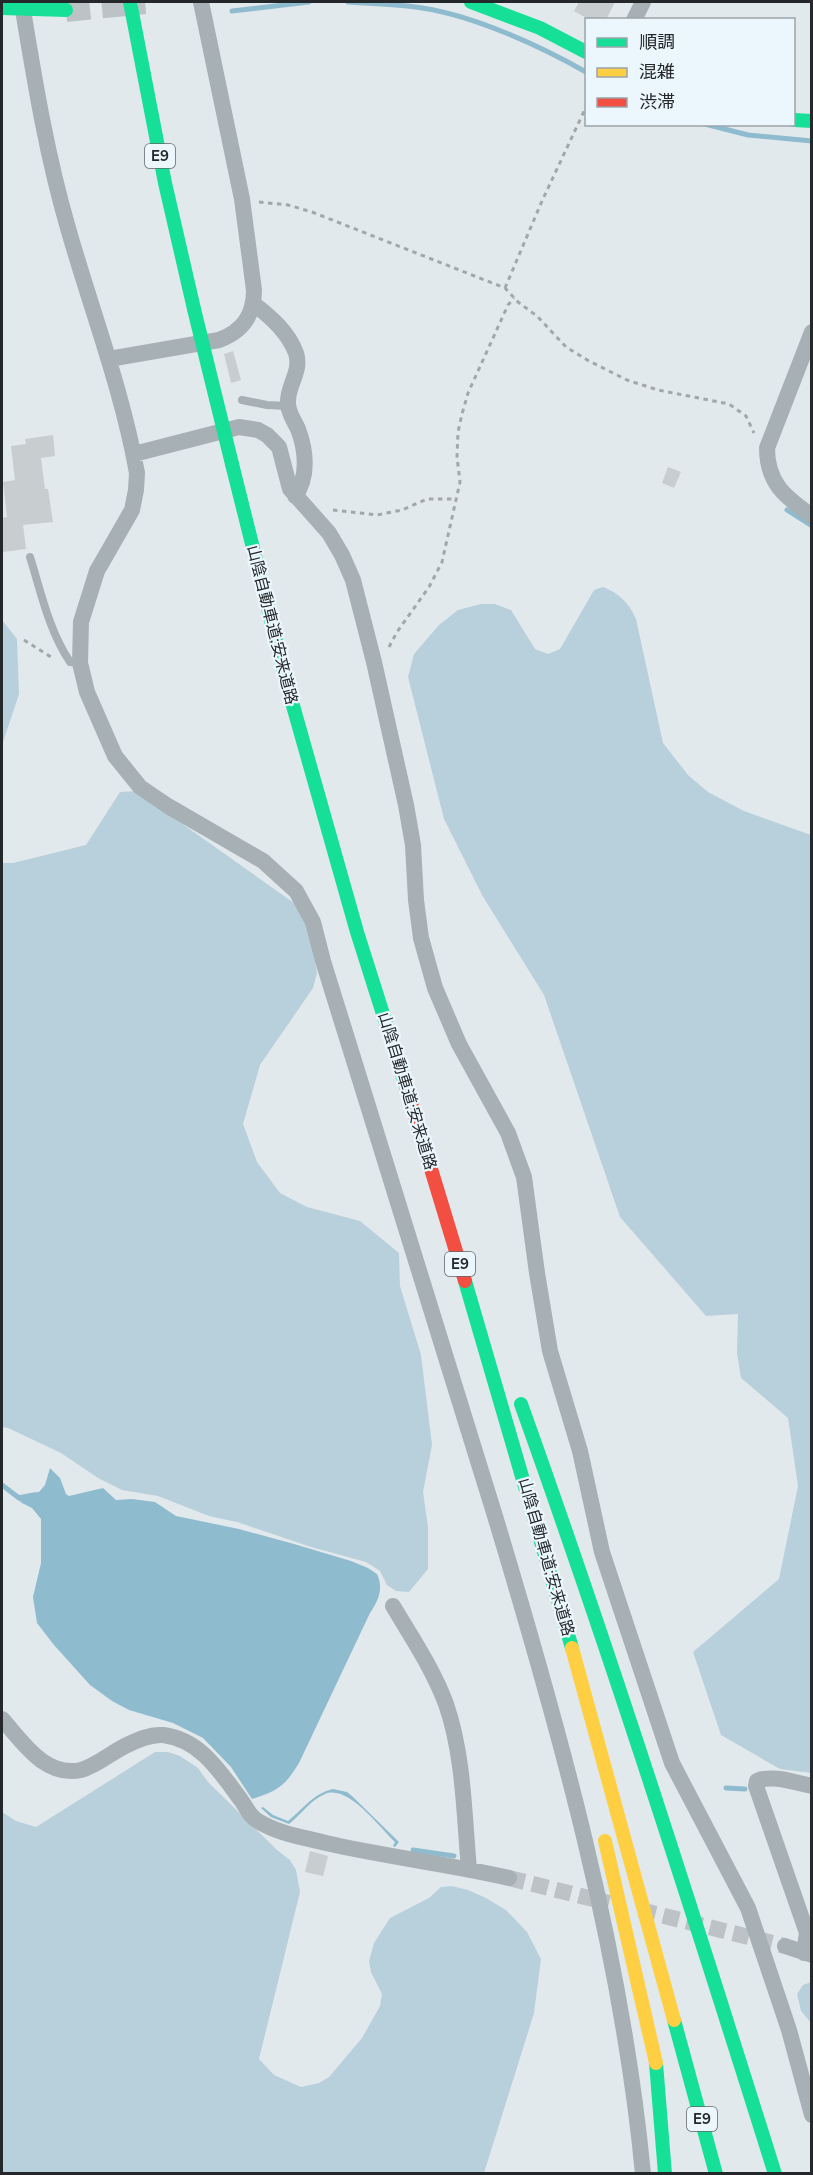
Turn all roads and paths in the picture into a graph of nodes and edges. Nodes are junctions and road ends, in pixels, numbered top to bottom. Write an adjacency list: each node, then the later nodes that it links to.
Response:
1 (129, 2): 31 (main road, 山陰自動車道;安来道路 / E9, bridge)
2 (201, 2): 13 (street)
3 (471, 2): 9 (main road)
4 (643, 2): 8 (street)
5 (2, 8): 6 (main road)
6 (23, 10): 7 (main road); 18 (street)
7 (66, 10)
8 (635, 18)
9 (585, 51)
10 (585, 109): 14 (path)
11 (795, 120): 12 (main road)
12 (812, 121)
13 (242, 199): 14 (path); 16 (street)
14 (505, 288): 15 (path)
15 (514, 298): 21 (path); 24 (path)
16 (254, 304): 18 (street); 20 (street)
17 (812, 332): 21 (street)
18 (109, 359): 22 (street)
19 (242, 400): 20 (lane)
20 (288, 406): 23 (street)
21 (767, 448): 26 (street)
22 (134, 454): 23 (street); 30 (street)
23 (295, 496): 25 (street)
24 (457, 499): 25 (path); 29 (path)
25 (309, 511): 29 (street)
26 (812, 516)
27 (30, 557): 30 (lane)
28 (24, 640): 30 (path)
29 (374, 662): 44 (street)
30 (75, 663): 45 (street)
31 (435, 1179): 32 (main road); 33 (main road, 山陰自動車道;安来道路 / E9)
32 (497, 1340)
33 (487, 1354): 36 (main road); 47 (main road, 山陰自動車道;安来道路 / E9)
34 (517, 1394): 48 (main road)
35 (393, 1606): 40 (street)
36 (546, 1606)
37 (2, 1719): 40 (street)
38 (812, 1786): 43 (street)
39 (603, 1833): 46 (main road)
40 (469, 1869): 41 (street)
41 (509, 1878)
42 (785, 1946): 43 (street)
43 (808, 1954)
44 (812, 2115)
45 (643, 2174)
46 (665, 2174)
47 (716, 2174)
48 (775, 2174)

